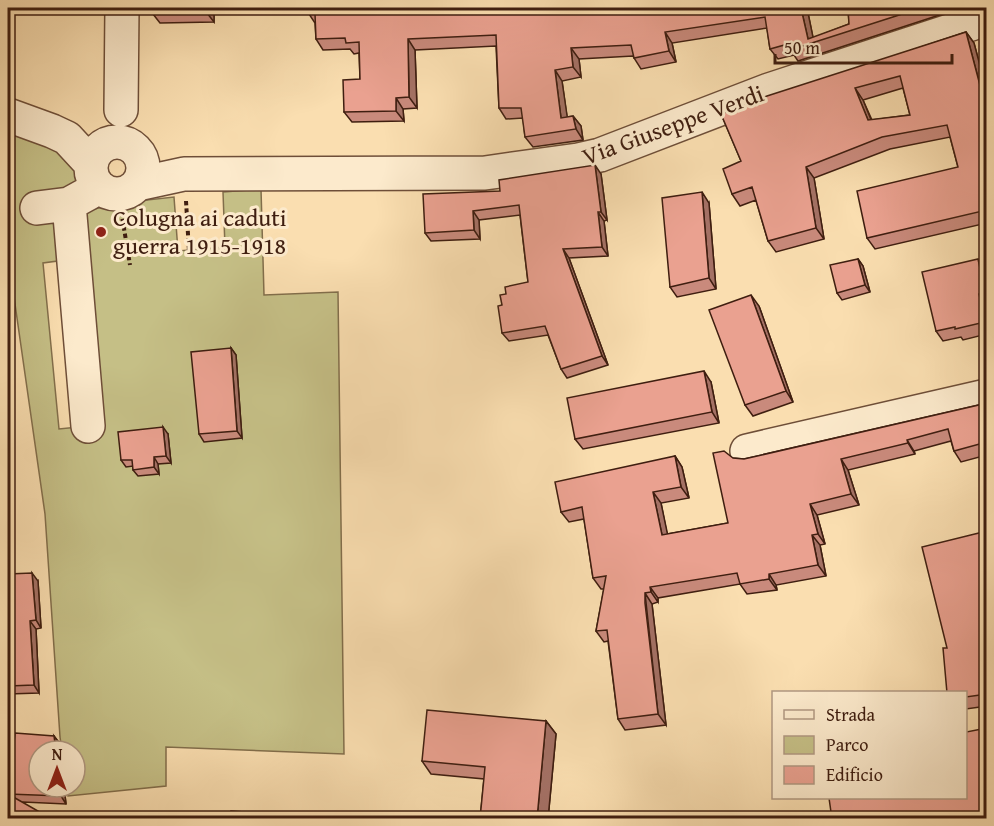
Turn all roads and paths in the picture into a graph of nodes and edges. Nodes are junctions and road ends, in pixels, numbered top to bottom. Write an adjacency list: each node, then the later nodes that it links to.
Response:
1 (122, 8): 4 (street)
2 (981, 22): 5 (street, Via Giuseppe Verdi)
3 (8, 115): 4 (street)
4 (118, 169): 5 (street, Via Giuseppe Verdi); 6 (street, Via Giuseppe Verdi); 9 (path)
5 (185, 185): 8 (path)
6 (69, 204): 7 (street); 11 (street)
7 (37, 208)
8 (189, 251)
9 (130, 265)
10 (987, 396): 12 (street)
11 (88, 426)
12 (747, 451)

